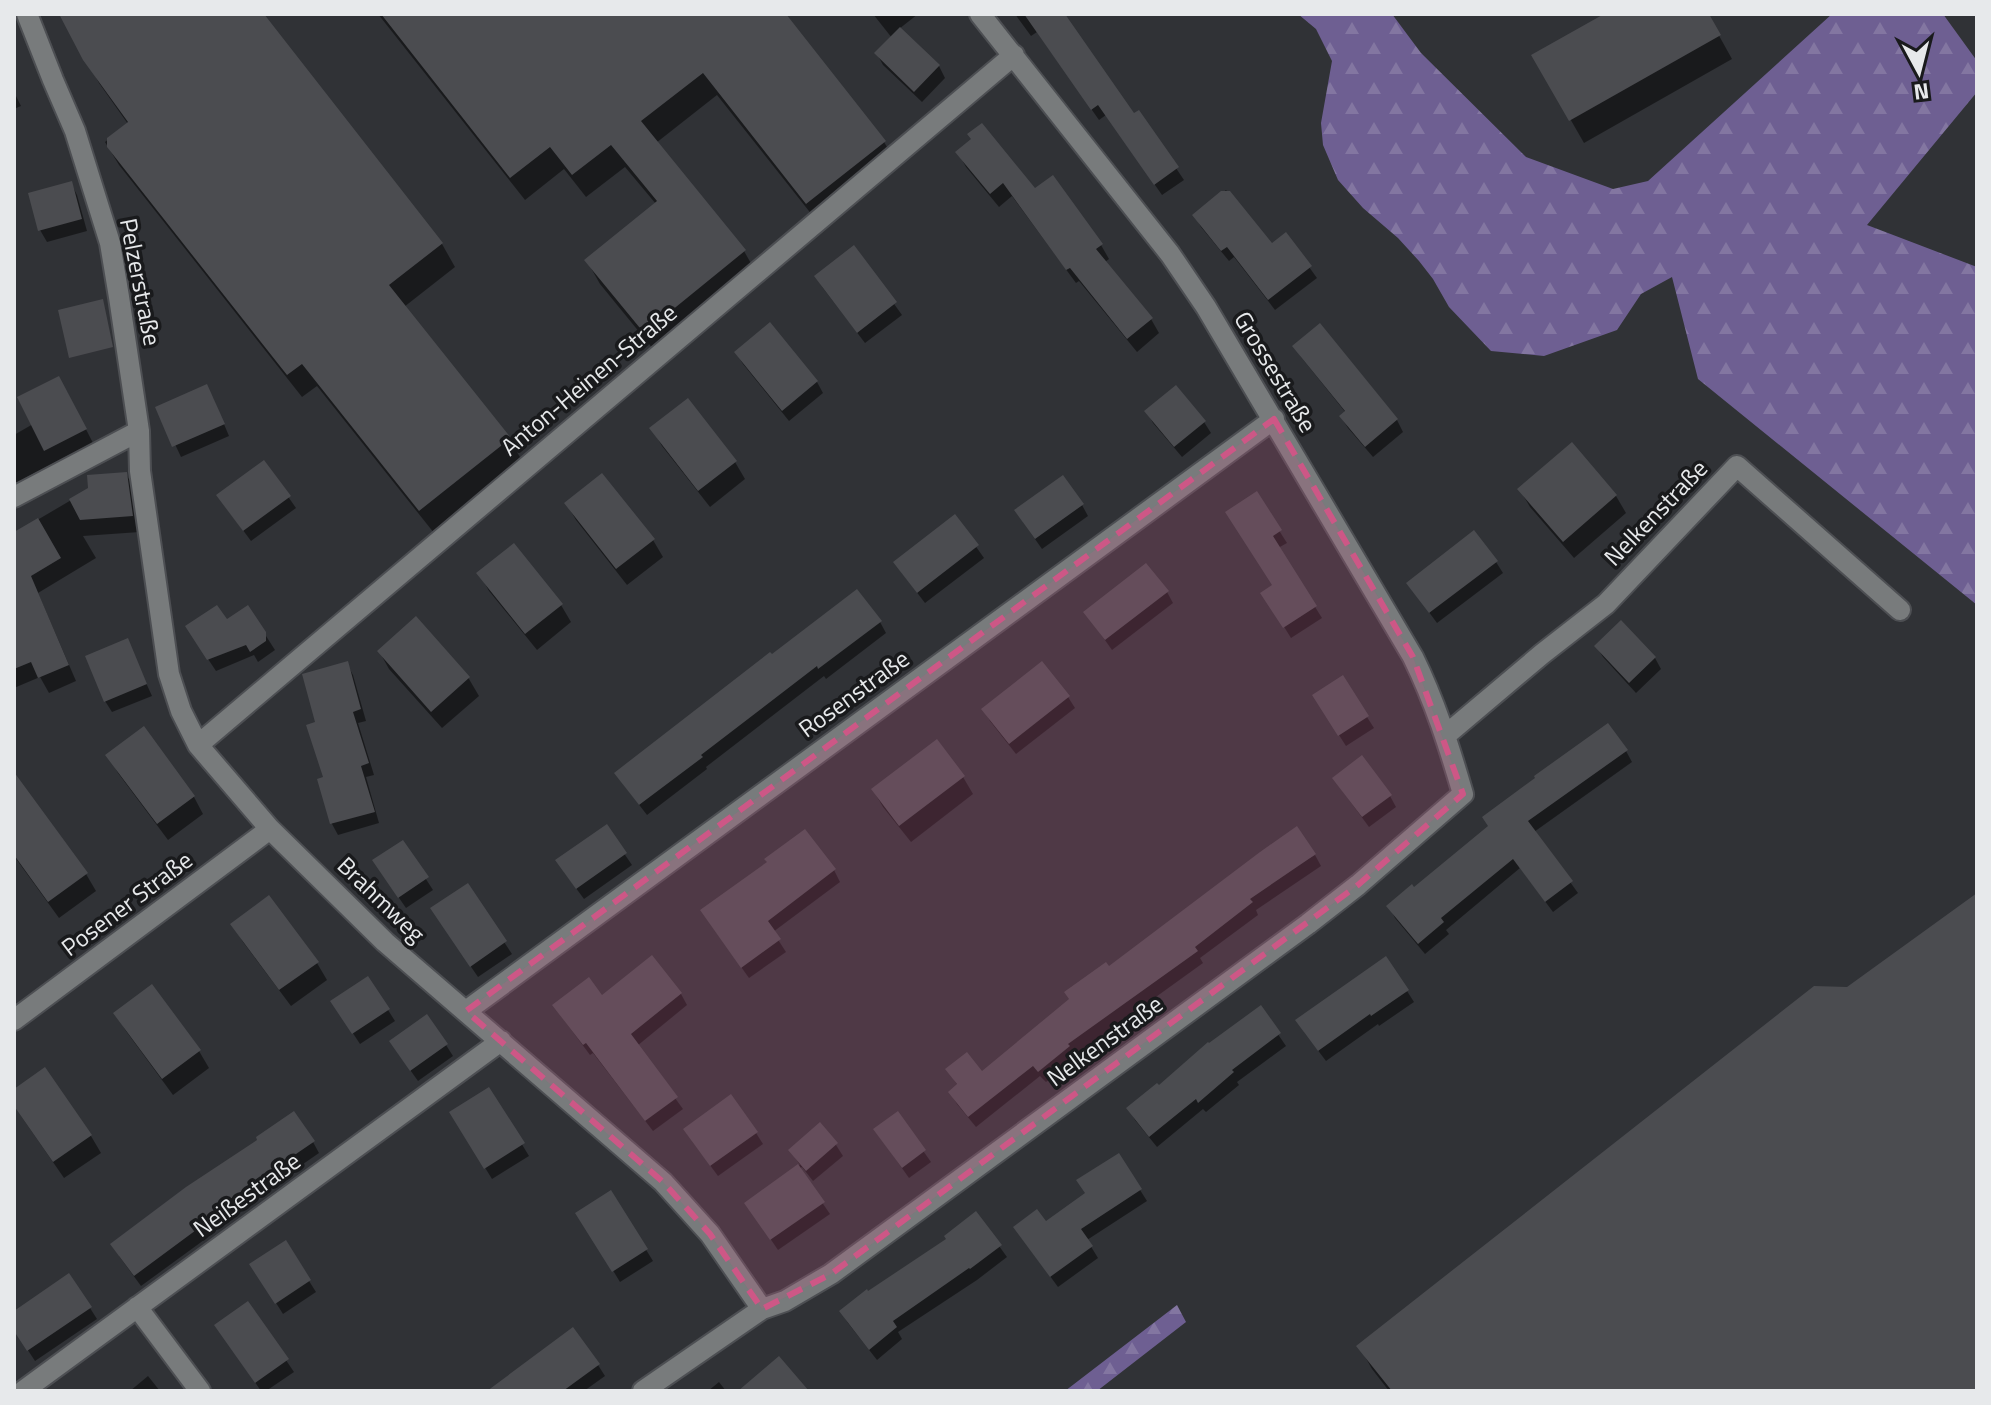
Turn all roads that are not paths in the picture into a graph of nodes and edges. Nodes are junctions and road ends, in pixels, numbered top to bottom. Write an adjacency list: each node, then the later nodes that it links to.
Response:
1 (27, 14): 5 (street, Pelzerstraße)
2 (980, 14): 3 (street, Grossestraße)
3 (1014, 55): 4 (street, Grossestraße); 9 (street, Anton-Heinen-Straße)
4 (1274, 419): 8 (street, Grossestraße); 12 (street, Rosenstraße)
5 (139, 431): 6 (street); 9 (street, Brahmweg)
6 (14, 497)
7 (1900, 610): 8 (street, Nelkenstraße)
8 (1446, 735): 10 (street, Grossestraße)
9 (198, 745): 11 (street, Brahmweg)
10 (1463, 794): 16 (street, Nelkenstraße)
11 (270, 829): 12 (street, Brahmweg); 13 (street, Posener Straße)
12 (466, 1011): 14 (street, Brahmweg)
13 (14, 1020)
14 (501, 1041): 15 (street, Neißestraße); 16 (street, Brahmweg)
15 (137, 1307): 17 (street, Neißestraße); 18 (street)
16 (762, 1309): 19 (street, Nelkenstraße)
17 (23, 1391)
18 (200, 1391)
19 (643, 1391)

